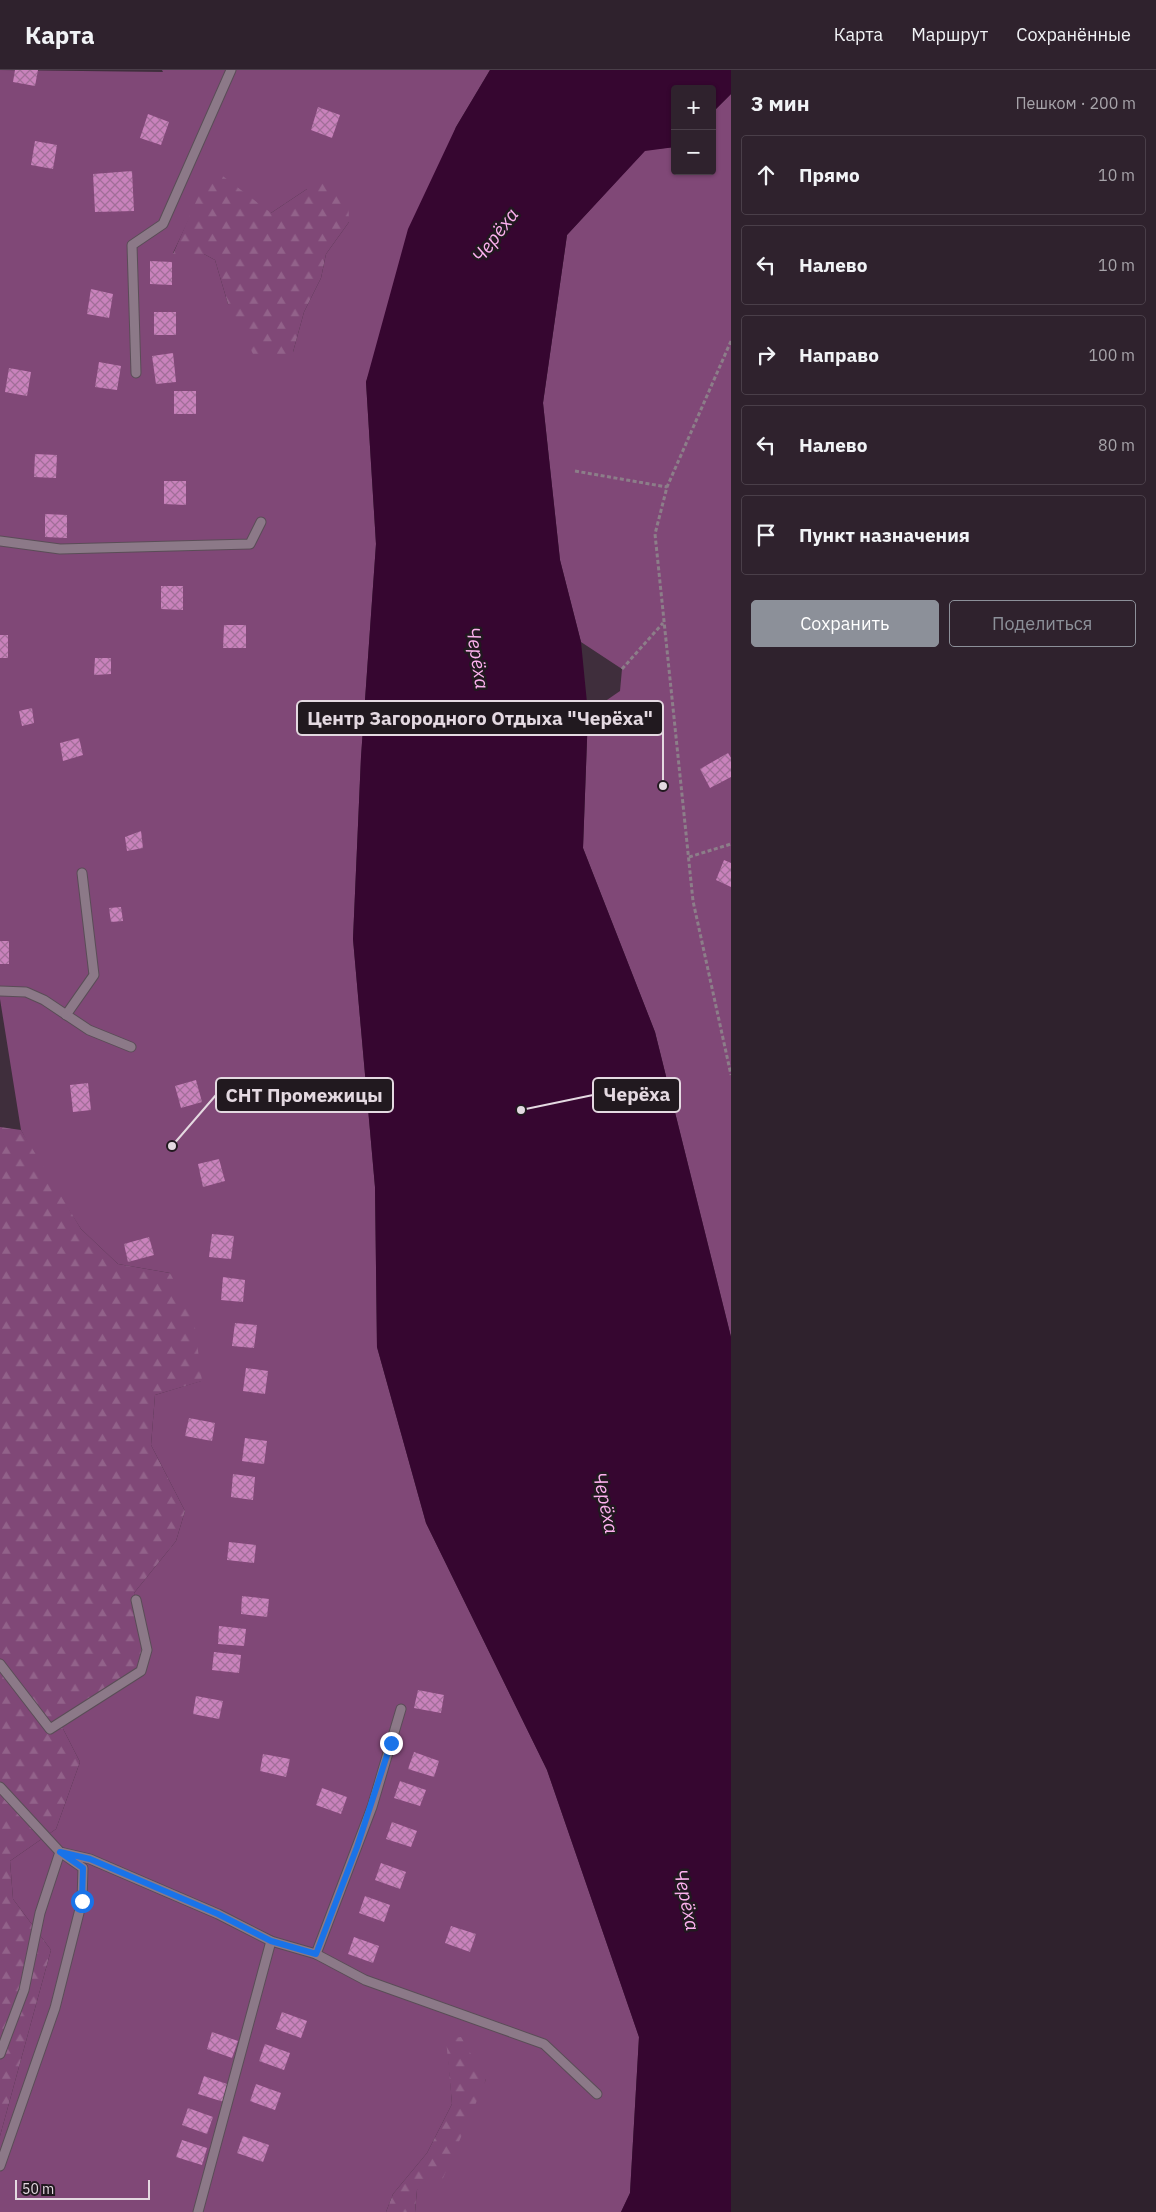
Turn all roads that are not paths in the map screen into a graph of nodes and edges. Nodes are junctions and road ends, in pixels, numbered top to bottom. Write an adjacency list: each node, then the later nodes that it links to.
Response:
1 (231, 70): 2 (lane)
2 (136, 373)
3 (261, 522): 4 (lane)
4 (0, 541)
5 (82, 873): 7 (lane)
6 (0, 991): 7 (lane)
7 (66, 1015): 8 (lane)
8 (132, 1047)
9 (136, 1600): 10 (lane)
10 (0, 1664)
11 (401, 1709): 15 (lane)
12 (0, 1787): 13 (lane)
13 (60, 1852): 14 (lane); 16 (lane); 18 (lane)
14 (271, 1941): 15 (lane); 19 (lane)
15 (316, 1954): 17 (lane)
16 (0, 2054)
17 (597, 2094)
18 (0, 2166)
19 (198, 2212)

